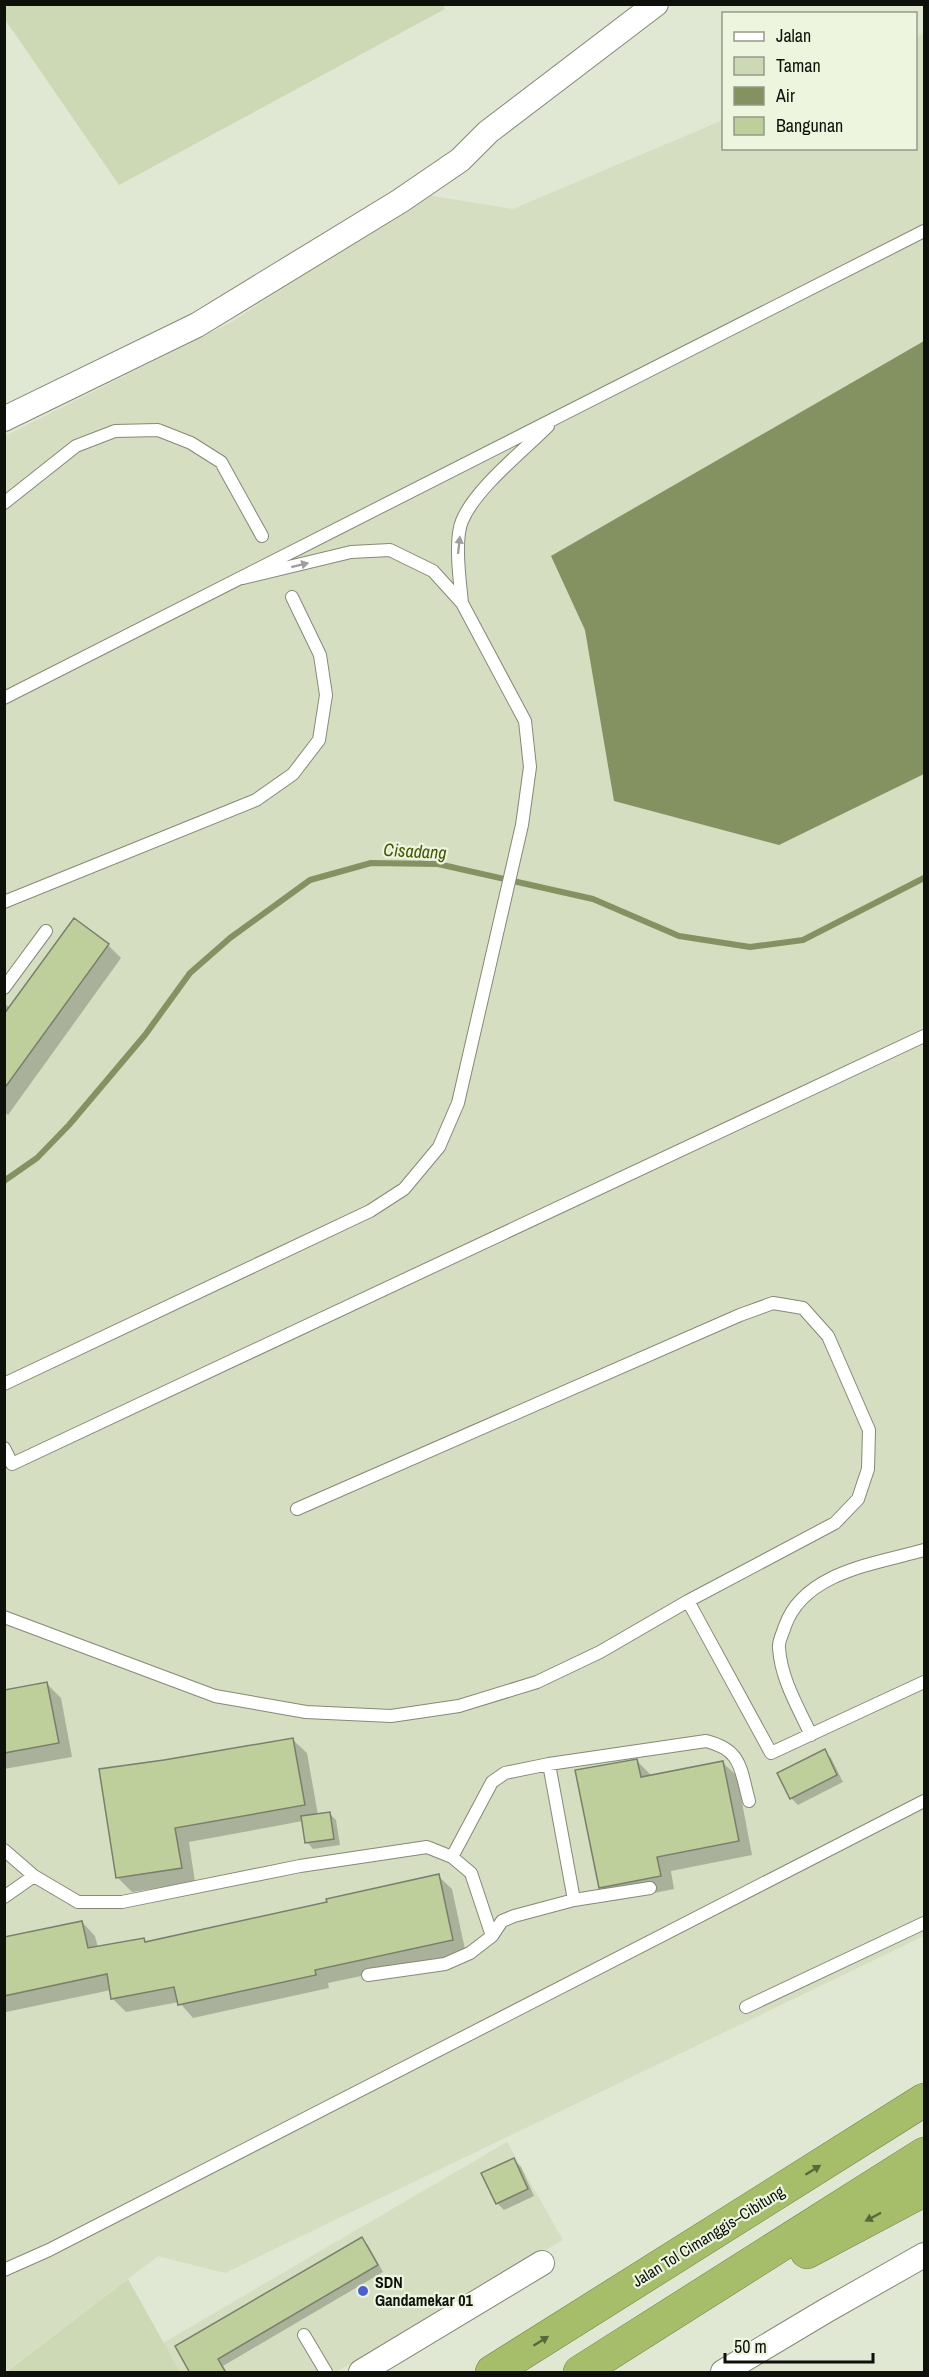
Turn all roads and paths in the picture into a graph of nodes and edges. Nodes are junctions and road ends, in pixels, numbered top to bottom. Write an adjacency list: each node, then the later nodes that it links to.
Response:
1 (656, 4): 4 (street)
2 (924, 231): 3 (lane)
3 (557, 417): 7 (lane); 9 (lane, one-way to 3)
4 (4, 419)
5 (4, 503): 6 (lane)
6 (262, 536)
7 (243, 578): 9 (lane, one-way to 9); 10 (lane)
8 (292, 597): 11 (lane)
9 (462, 603): 15 (lane)
10 (4, 698)
11 (4, 902)
12 (46, 931): 13 (lane)
13 (4, 988)
14 (924, 1036): 16 (lane)
15 (4, 1384)
16 (4, 1448)
17 (297, 1509): 19 (lane)
18 (924, 1550): 22 (lane)
19 (688, 1601): 20 (lane); 22 (lane)
20 (4, 1617)
21 (924, 1682): 22 (lane)
22 (811, 1735)
23 (549, 1764): 24 (lane); 27 (lane); 31 (lane)
24 (749, 1801)
25 (924, 1801): 41 (lane)
26 (4, 1850): 28 (lane)
27 (452, 1857): 28 (lane); 33 (lane)
28 (34, 1876): 30 (lane)
29 (650, 1888): 31 (lane)
30 (4, 1897)
31 (574, 1900): 33 (lane)
32 (924, 1923): 35 (lane)
33 (492, 1936): 34 (lane)
34 (368, 1975)
35 (746, 2007)
36 (924, 2100): 45 (highway, Jalan Tol Cimanggis–Cibitung, one-way to 36)
37 (924, 2154): 46 (highway)
38 (924, 2190): 46 (highway, one-way to 46)
39 (924, 2255): 47 (street)
40 (542, 2263): 44 (street)
41 (4, 2270)
42 (304, 2335): 43 (lane)
43 (326, 2373)
44 (361, 2373)
45 (492, 2373)
46 (580, 2373)
47 (723, 2373)

